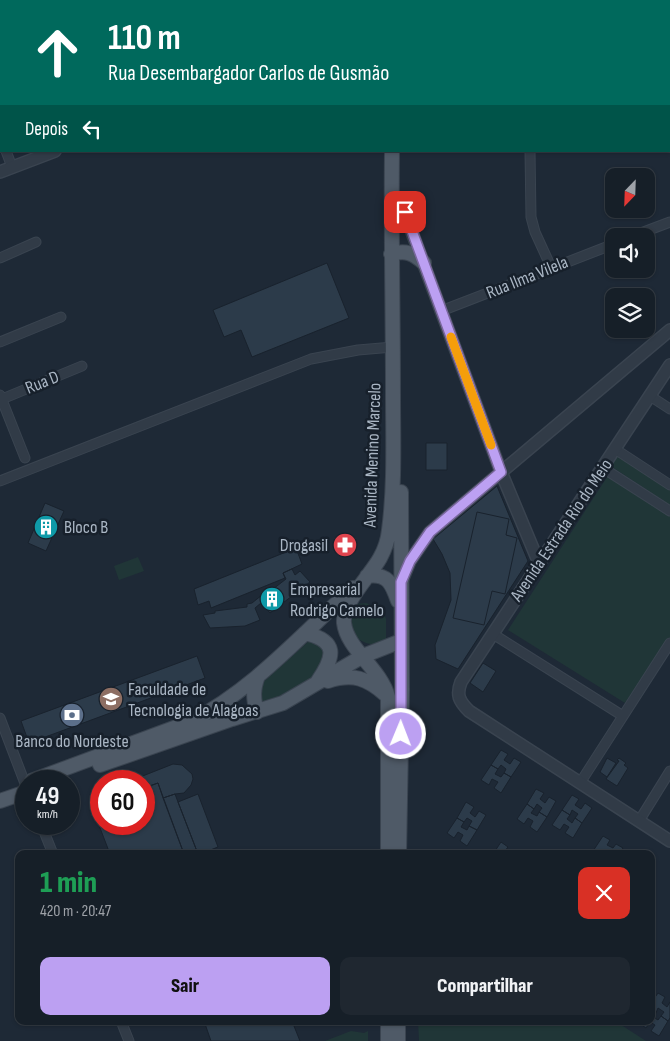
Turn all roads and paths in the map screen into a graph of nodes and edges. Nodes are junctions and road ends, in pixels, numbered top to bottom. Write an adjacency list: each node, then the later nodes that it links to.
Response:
1 (6, 152): 6 (street)
2 (52, 152): 6 (street)
3 (392, 152): 13 (main road, Avenida Menino Marcelo)
4 (401, 152): 8 (main road, Avenida Menino Marcelo)
5 (530, 152): 16 (street)
6 (12, 167): 7 (street)
7 (0, 172)
8 (400, 200): 13 (main road, Avenida Menino Marcelo); 15 (street)
9 (670, 222): 10 (street)
10 (654, 228)
11 (36, 242): 14 (street)
12 (605, 247): 16 (street, Rua Ilma Vilela)
13 (395, 253): 15 (main road); 23 (main road, Avenida Menino Marcelo); 38 (main road, Avenida Menino Marcelo)
14 (0, 258)
15 (424, 262): 17 (street)
16 (551, 267): 17 (street, Rua Ilma Vilela)
17 (441, 311): 32 (street)
18 (61, 317): 21 (street)
19 (670, 330): 20 (street)
20 (657, 341): 22 (street); 32 (street)
21 (0, 342)
22 (670, 344)
23 (393, 347): 33 (street); 37 (main road, Avenida Menino Marcelo)
24 (670, 365): 26 (street, Avenida Estrada Rio do Meio)
25 (82, 366): 27 (street, Rua D)
26 (650, 396): 28 (street); 29 (street, Avenida Estrada Rio do Meio)
27 (1, 397): 30 (street)
28 (670, 409)
29 (615, 449): 31 (street, Avenida Estrada Rio do Meio); 34 (street)
30 (25, 458)
31 (603, 468): 35 (street); 36 (street, Avenida Estrada Rio do Meio)
32 (501, 472): 36 (street); 38 (street)
33 (0, 481)
34 (670, 485)
35 (670, 511)
36 (539, 563): 41 (street, Avenida Estrada Rio do Meio)
37 (367, 576): 39 (main road); 40 (main road); 44 (main road, Avenida Menino Marcelo)
38 (401, 582): 39 (main road, Avenida Menino Marcelo)
39 (400, 606): 42 (main road, Avenida Menino Marcelo)
40 (305, 633): 45 (main road); 46 (main road)
41 (493, 634): 49 (street); 55 (street, Avenida Estrada Rio do Meio)
42 (400, 641): 44 (main road); 65 (main road, Avenida Menino Marcelo)
43 (670, 643): 49 (street)
44 (363, 656): 46 (main road); 47 (main road, Avenida Menino Marcelo)
45 (258, 676): 48 (main road); 52 (main road)
46 (312, 685): 47 (main road); 48 (main road)
47 (388, 697): 64 (main road, Avenida Menino Marcelo)
48 (257, 712): 54 (main road)
49 (623, 716): 55 (street)
50 (0, 718): 51 (street)
51 (21, 770)
52 (66, 770)
53 (670, 771): 60 (street)
54 (80, 772)
55 (580, 783): 60 (street)
56 (15, 788): 57 (main road)
57 (0, 792)
58 (15, 793): 59 (main road)
59 (0, 802)
60 (638, 820): 62 (street)
61 (45, 835): 63 (street)
62 (670, 841)
63 (51, 850)
64 (388, 850)
65 (399, 850)
66 (123, 1025): 69 (street)
67 (388, 1025): 70 (main road)
68 (398, 1025): 71 (main road)
69 (129, 1041)
70 (388, 1041)
71 (398, 1041)

